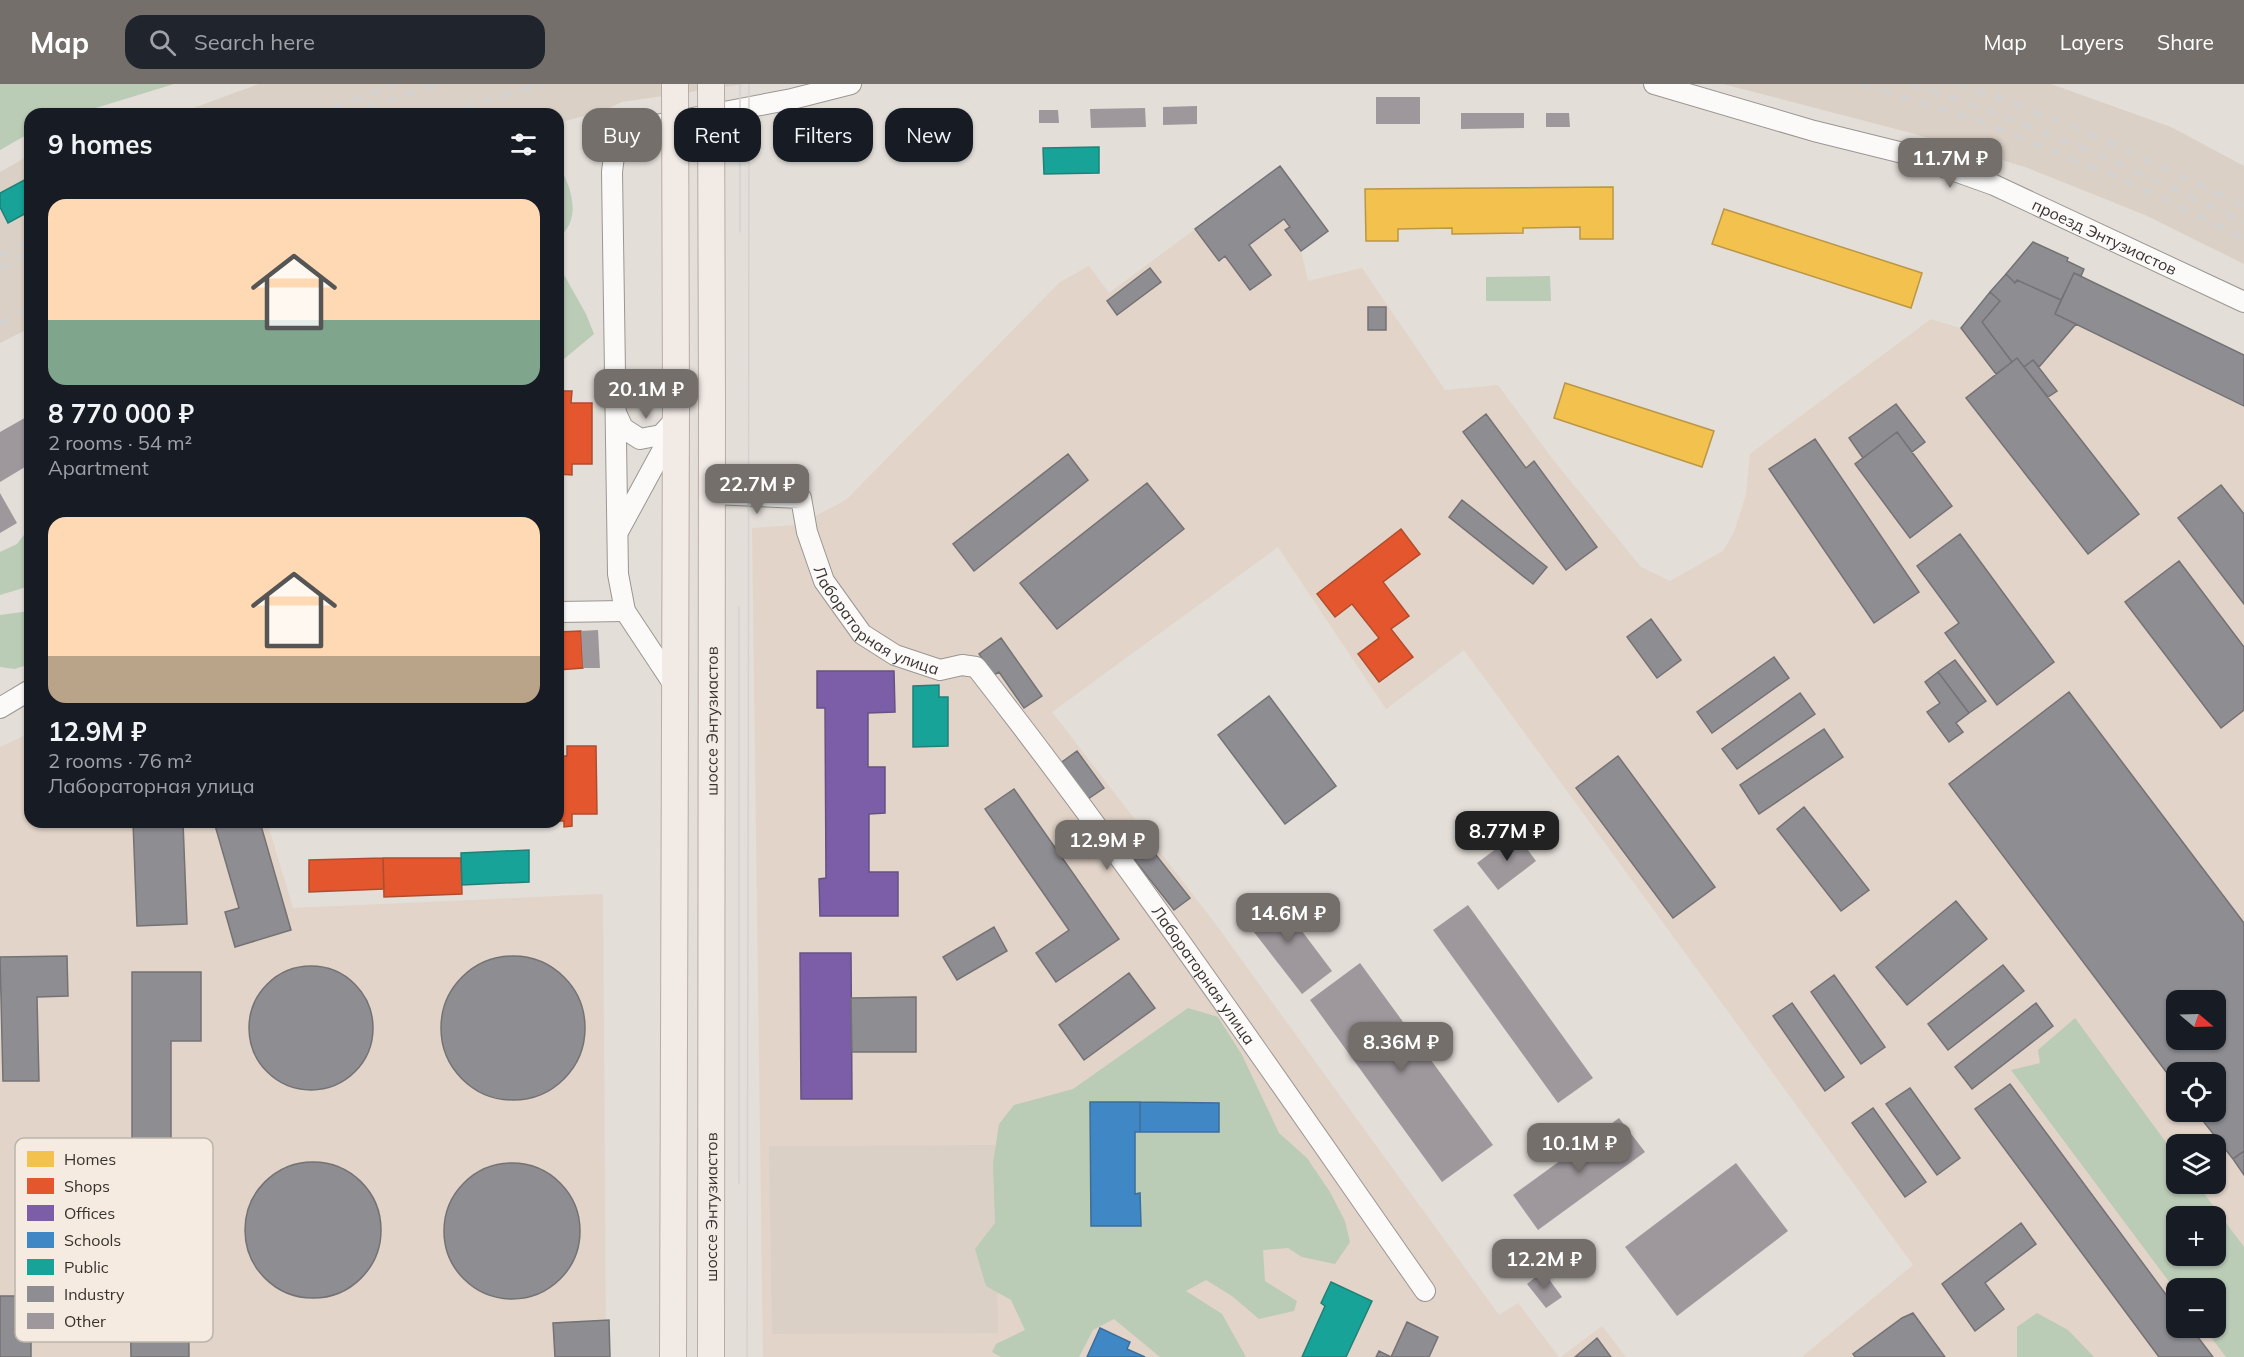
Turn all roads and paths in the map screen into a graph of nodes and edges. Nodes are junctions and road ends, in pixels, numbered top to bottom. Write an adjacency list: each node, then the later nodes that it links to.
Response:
1 (675, 84): 7 (main road, bridge)
2 (711, 84): 8 (main road, шоссе Энтузиастов, bridge)
3 (851, 84): 6 (street)
4 (1654, 84): 5 (street, проезд Энтузиастов)
5 (2244, 302)
6 (616, 409): 7 (street); 9 (street)
7 (676, 413): 9 (street); 12 (main road)
8 (713, 494): 15 (street, Лабораторная улица); 17 (main road, шоссе Энтузиастов)
9 (617, 534): 10 (street)
10 (625, 611): 11 (street); 12 (street)
11 (564, 612)
12 (674, 685): 16 (main road)
13 (24, 694): 14 (street)
14 (0, 708)
15 (1425, 1291)
16 (673, 1357)
17 (711, 1357)

